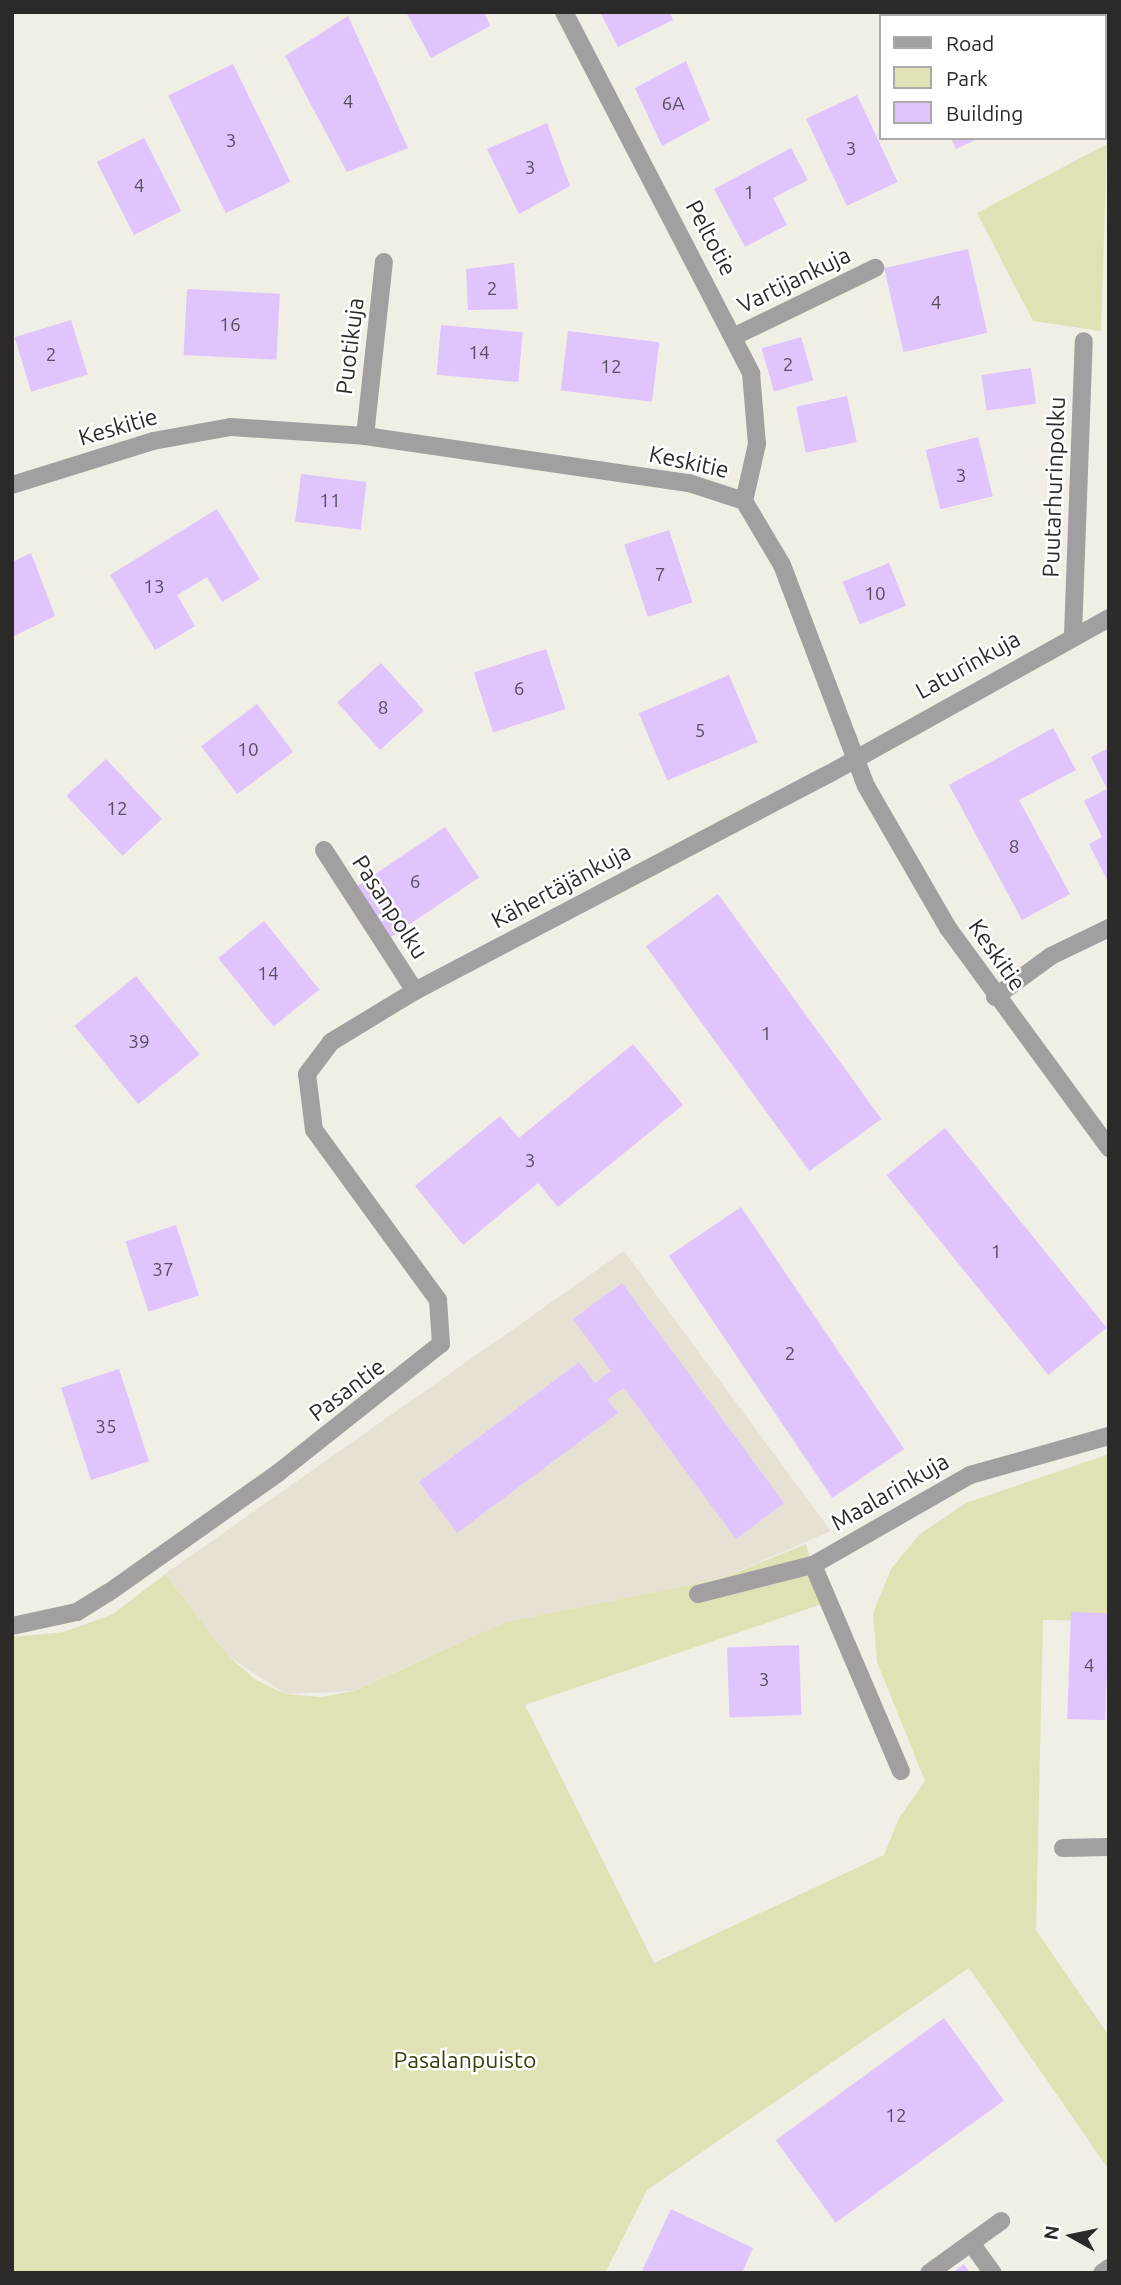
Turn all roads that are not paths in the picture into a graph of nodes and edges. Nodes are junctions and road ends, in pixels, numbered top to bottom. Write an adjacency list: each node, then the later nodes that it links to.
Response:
1 (564, 12): 4 (street, Peltotie)
2 (384, 262): 6 (street, Puotikuja)
3 (875, 268): 4 (street, Vartijankuja)
4 (735, 336): 8 (street, Peltotie)
5 (1084, 341): 10 (street, Puutarhurinpolku)
6 (365, 436): 7 (street, Keskitie); 8 (street, Keskitie)
7 (12, 485)
8 (744, 501): 11 (street, Keskitie)
9 (1109, 618): 10 (street, Laturinkuja)
10 (1073, 635): 11 (street, Laturinkuja)
11 (853, 759): 14 (street, Kähertäjänkuja); 15 (street, Keskitie)
12 (324, 850): 14 (street, Pasanpolku)
13 (1109, 928): 15 (street)
14 (415, 990): 16 (street, Kähertäjänkuja)
15 (995, 997): 17 (street, Keskitie)
16 (307, 1074): 21 (street, Pasantie)
17 (1109, 1148)
18 (1109, 1436): 19 (street, Maalarinkuja)
19 (813, 1564): 20 (street, Maalarinkuja); 22 (street)
20 (698, 1594)
21 (12, 1626)
22 (901, 1771)
23 (1109, 1847): 24 (street)
24 (1063, 1848)
25 (1000, 2221): 26 (street)
26 (971, 2244): 28 (street); 29 (street)
27 (1109, 2268): 30 (street)
28 (929, 2273)
29 (993, 2273)
30 (1102, 2273)

